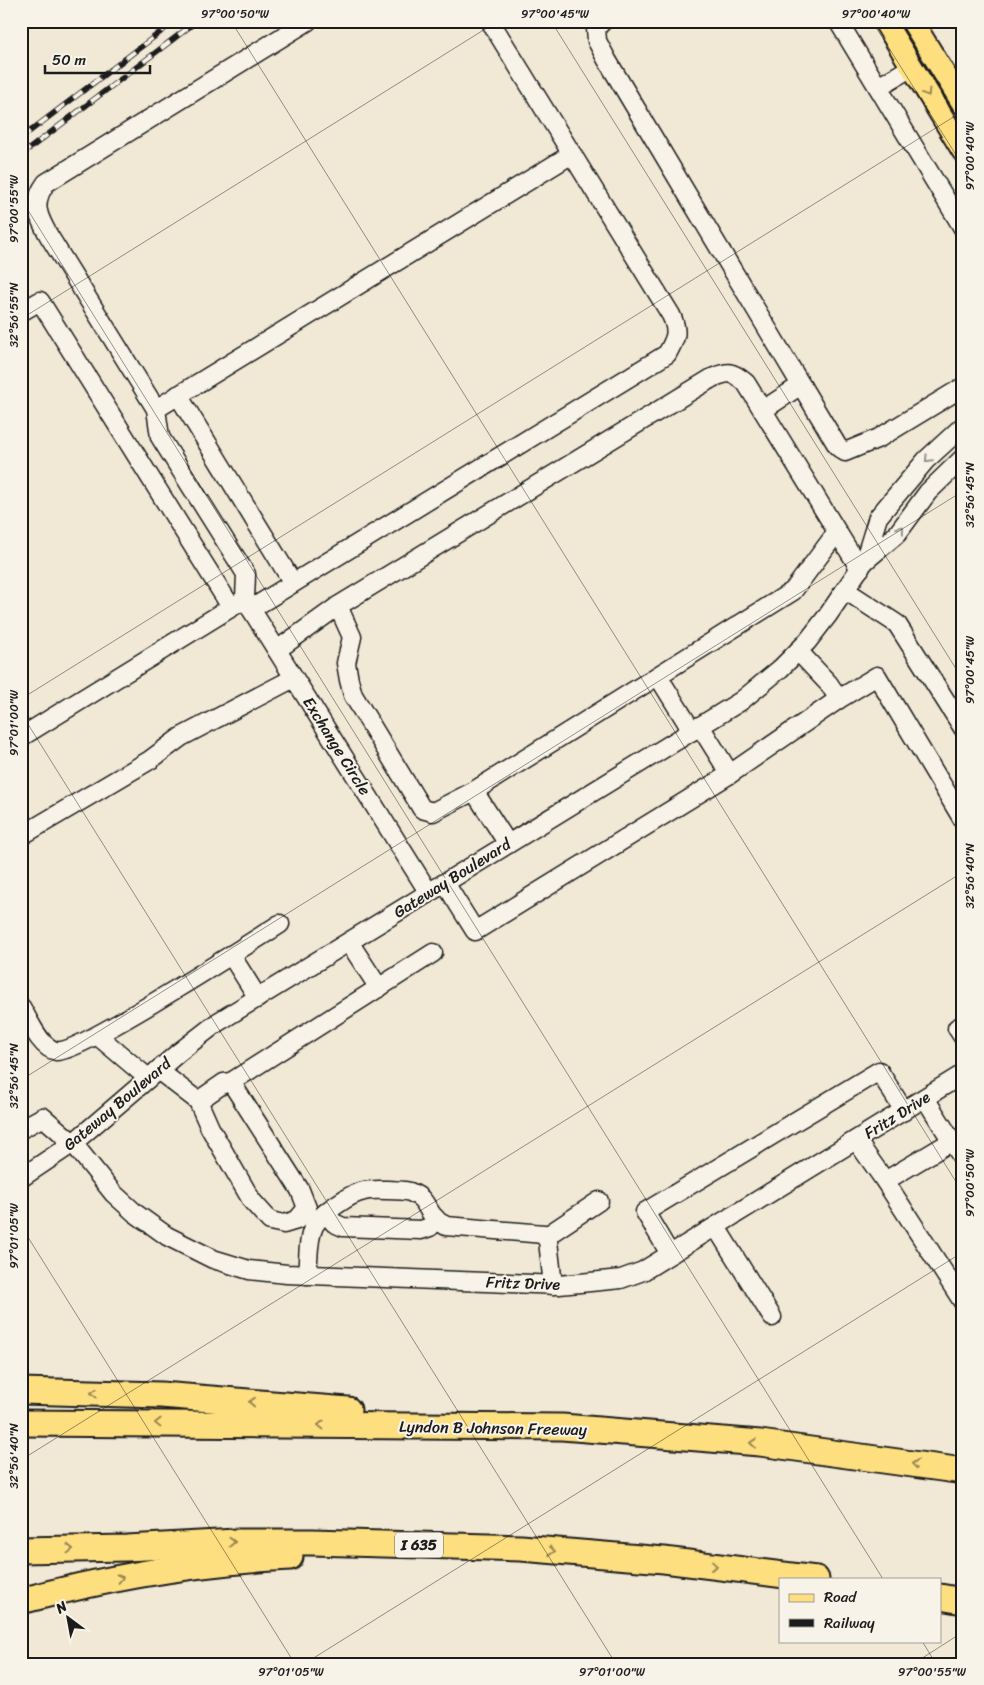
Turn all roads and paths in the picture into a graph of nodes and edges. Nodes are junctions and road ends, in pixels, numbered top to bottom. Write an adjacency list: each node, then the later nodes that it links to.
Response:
1 (308, 21): 17 (street)
2 (490, 21): 11 (street)
3 (603, 21): 14 (street)
4 (838, 21): 8 (street)
5 (884, 21): 7 (main road)
6 (912, 21): 9 (main road)
7 (912, 67): 8 (street); 10 (main road, one-way to 10)
8 (878, 87): 12 (street)
9 (963, 104)
10 (963, 151)
11 (572, 154): 16 (street); 23 (street)
12 (963, 228)
13 (21, 312): 25 (street, Exchange Circle)
14 (801, 385): 15 (street); 18 (street)
15 (963, 387)
16 (178, 395): 17 (street); 23 (street)
17 (156, 409): 25 (street)
18 (763, 410): 21 (street); 26 (street)
19 (963, 426): 22 (street, Gateway Boulevard, one-way to 22)
20 (963, 458): 22 (street, Gateway Boulevard, one-way to 20)
21 (837, 532): 22 (street); 29 (street)
22 (862, 565): 24 (street, Gateway Boulevard)
23 (293, 583): 25 (street)
24 (845, 590): 28 (street, Gateway Boulevard); 33 (street)
25 (242, 605): 27 (street, Exchange Circle); 34 (street)
26 (338, 606): 27 (street); 36 (street)
27 (276, 650): 30 (street, Exchange Circle)
28 (798, 651): 31 (street); 32 (street, Gateway Boulevard)
29 (658, 676): 32 (street); 36 (street)
30 (294, 678): 38 (street); 41 (street, Exchange Circle)
31 (839, 699): 35 (street); 37 (street)
32 (696, 728): 35 (street); 39 (street, Gateway Boulevard)
33 (963, 728)
34 (21, 737)
35 (730, 774): 40 (street)
36 (474, 791): 39 (street)
37 (963, 820)
38 (21, 836)
39 (508, 844): 40 (street, Gateway Boulevard)
40 (445, 883): 41 (street, Gateway Boulevard)
41 (429, 893): 43 (street, Gateway Boulevard)
42 (280, 924): 45 (street)
43 (349, 942): 46 (street); 47 (street, Gateway Boulevard)
44 (433, 953): 46 (street)
45 (231, 955): 47 (street); 50 (street)
46 (379, 988): 54 (street)
47 (258, 998): 52 (street, Gateway Boulevard)
48 (21, 1008): 50 (street)
49 (963, 1025): 51 (street)
50 (98, 1036): 52 (street)
51 (963, 1037)
52 (153, 1074): 56 (street); 61 (street, Gateway Boulevard)
53 (963, 1074): 55 (street, Fritz Drive)
54 (231, 1082): 56 (street); 68 (street)
55 (925, 1098): 57 (street, Fritz Drive); 60 (street)
56 (198, 1101): 68 (street)
57 (904, 1111): 59 (street, Fritz Drive); 71 (street)
58 (21, 1129): 61 (street, Fritz Drive)
59 (856, 1140): 64 (street); 69 (street, Fritz Drive)
60 (952, 1141): 62 (street); 64 (street)
61 (73, 1143): 63 (street, Gateway Boulevard); 72 (street, Fritz Drive)
62 (963, 1159)
63 (21, 1178)
64 (885, 1181): 74 (street)
65 (599, 1202): 70 (street)
66 (326, 1213): 67 (street); 67 (street); 68 (street)
67 (436, 1219): 70 (street)
68 (307, 1221): 72 (street)
69 (716, 1226): 71 (street, Fritz Drive); 75 (street)
70 (545, 1237): 73 (street)
71 (670, 1254): 73 (street, Fritz Drive)
72 (307, 1275): 73 (street, Fritz Drive)
73 (553, 1285)
74 (963, 1302)
75 (772, 1317)
76 (21, 1391): 78 (highway, one-way to 76)
77 (21, 1423): 78 (highway, Lyndon B Johnson Freeway, one-way to 77)
78 (562, 1427): 79 (highway, Lyndon B Johnson Freeway, one-way to 78)
79 (963, 1471)
80 (521, 1548): 81 (highway, I 635, one-way to 80); 82 (highway, I 635, one-way to 82); 85 (highway, one-way to 80)
81 (21, 1550)
82 (808, 1578)
83 (942, 1597): 84 (highway)
84 (963, 1601)
85 (21, 1602)

